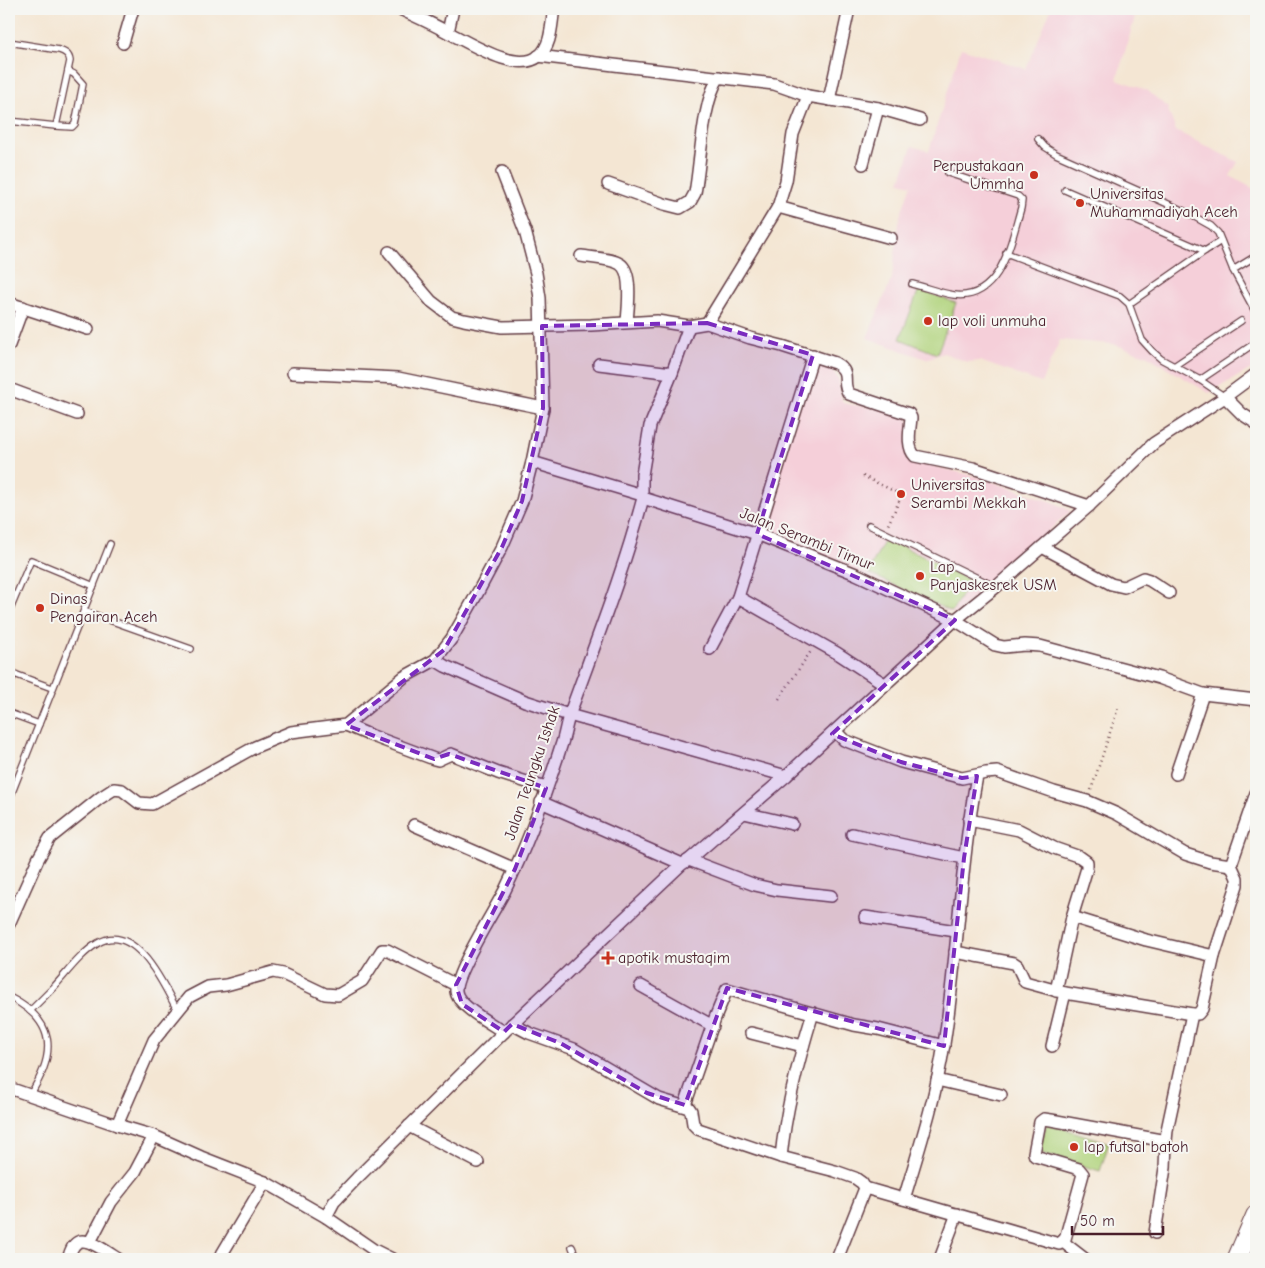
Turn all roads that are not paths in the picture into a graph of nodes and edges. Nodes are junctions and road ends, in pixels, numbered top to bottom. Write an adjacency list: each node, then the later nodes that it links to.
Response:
1 (132, 9): 8 (street)
2 (400, 9): 6 (street)
3 (453, 9): 6 (street)
4 (554, 9): 9 (street)
5 (847, 9): 13 (street)
6 (448, 32): 9 (street)
7 (9, 42): 10 (lane)
8 (123, 42)
9 (538, 56): 11 (street)
10 (68, 71): 17 (lane); 17 (lane)
11 (719, 77): 12 (street); 22 (street)
12 (808, 96): 13 (street); 24 (street)
13 (829, 100): 14 (street)
14 (878, 108): 15 (street); 19 (street)
15 (920, 120)
16 (9, 121): 17 (lane)
17 (56, 126)
18 (1038, 139): 26 (lane)
19 (863, 164)
20 (502, 172): 41 (street)
21 (948, 173): 29 (lane)
22 (608, 184)
23 (1065, 190): 27 (lane)
24 (778, 207): 25 (street); 40 (street)
25 (891, 238)
26 (1222, 241): 27 (lane); 32 (lane)
27 (1205, 251): 35 (lane)
28 (389, 252): 41 (street)
29 (1006, 253): 33 (lane); 35 (lane)
30 (581, 256): 39 (street)
31 (1256, 256): 32 (lane)
32 (1233, 270): 37 (lane)
33 (912, 284)
34 (9, 302): 36 (street)
35 (1129, 304): 48 (lane)
36 (23, 307): 43 (street); 44 (street)
37 (1256, 313)
38 (1241, 321): 48 (lane)
39 (627, 322): 41 (street); 42 (street)
40 (706, 323): 42 (street); 46 (street)
41 (542, 326): 55 (street)
42 (688, 326): 50 (street, Jalan Teungku Ishak)
43 (88, 329)
44 (9, 345)
45 (1252, 345): 52 (lane)
46 (813, 356): 60 (street); 62 (street)
47 (599, 364): 50 (street)
48 (1174, 366): 52 (lane)
49 (293, 373): 55 (street)
50 (672, 373): 59 (street, Jalan Teungku Ishak)
51 (1256, 374): 54 (street)
52 (1200, 380): 54 (lane)
53 (9, 389): 56 (street)
54 (1224, 397): 57 (street); 60 (street)
55 (543, 408): 58 (street)
56 (77, 414)
57 (1256, 423)
58 (532, 462): 59 (street, Jalan Serambi Timur); 74 (street)
59 (642, 497): 62 (street, Jalan Serambi Timur); 82 (street, Jalan Teungku Ishak)
60 (1089, 506): 64 (street)
61 (869, 525): 66 (lane)
62 (757, 534): 68 (street); 71 (street, Jalan Serambi Timur)
63 (110, 544): 65 (lane)
64 (1042, 547): 66 (street); 67 (street)
65 (94, 586): 69 (lane); 70 (lane)
66 (996, 587): 71 (street)
67 (1169, 593)
68 (738, 596): 73 (street); 76 (street)
69 (84, 611): 72 (lane); 78 (lane)
70 (9, 612)
71 (955, 620): 76 (street); 79 (street, Jalan Serambi Timur)
72 (191, 649)
73 (710, 649)
74 (435, 660): 82 (street); 84 (street)
75 (11, 672): 77 (lane); 78 (lane)
76 (886, 685): 85 (street)
77 (9, 687)
78 (52, 688): 83 (lane)
79 (1203, 694): 80 (street, Jalan Serambi Timur); 86 (street)
80 (1256, 700)
81 (9, 713): 83 (lane)
82 (569, 715): 87 (street); 89 (street, Jalan Teungku Ishak)
83 (39, 724): 91 (lane)
84 (346, 725): 89 (street); 105 (street)
85 (835, 731): 87 (street); 88 (street)
86 (1176, 774)
87 (786, 776): 93 (street)
88 (977, 776): 94 (street); 100 (street)
89 (546, 788): 92 (street, Jalan Teungku Ishak)
90 (1256, 793): 100 (street)
91 (9, 800)
92 (541, 802): 99 (street); 101 (street, Jalan Teungku Ishak)
93 (744, 813): 95 (street); 99 (street)
94 (969, 820): 98 (street); 104 (street)
95 (792, 824)
96 (414, 825): 101 (street)
97 (852, 834): 98 (street)
98 (964, 858): 106 (street)
99 (686, 862): 102 (street); 118 (street)
100 (1231, 865): 108 (street)
101 (515, 869): 109 (street, Jalan Teungku Ishak)
102 (831, 896)
103 (865, 917): 106 (street)
104 (1072, 917): 108 (street); 111 (street)
105 (9, 924)
106 (956, 931): 107 (street)
107 (955, 952): 111 (street); 121 (street)
108 (1214, 956): 116 (street)
109 (456, 985): 113 (street); 118 (street)
110 (641, 986): 117 (street)
111 (1061, 992): 116 (street); 122 (street)
112 (9, 998): 114 (lane)
113 (177, 1010): 114 (lane); 128 (street)
114 (30, 1011): 126 (lane)
115 (813, 1013): 117 (street); 120 (street); 121 (street)
116 (1192, 1014): 131 (street)
117 (713, 1026): 127 (street)
118 (508, 1028): 127 (street); 129 (street)
119 (751, 1033): 120 (street)
120 (802, 1046): 132 (street)
121 (944, 1046): 123 (street)
122 (1052, 1046)
123 (937, 1080): 125 (street); 136 (street)
124 (9, 1088): 126 (street)
125 (1001, 1094)
126 (30, 1095): 128 (street)
127 (685, 1106): 132 (street)
128 (118, 1125): 130 (street)
129 (409, 1126): 133 (street); 139 (street)
130 (154, 1136): 134 (street); 141 (street)
131 (1166, 1141): 140 (street); 142 (street)
132 (781, 1157): 135 (street)
133 (478, 1162)
134 (265, 1182): 139 (street); 148 (street)
135 (865, 1188): 136 (street); 151 (street)
136 (904, 1199): 137 (street)
137 (957, 1214): 142 (street); 152 (street)
138 (1256, 1215): 154 (highway)
139 (326, 1217): 145 (street)
140 (1155, 1233)
141 (90, 1242): 146 (street); 147 (street)
142 (1063, 1242): 153 (street)
143 (572, 1247): 150 (lane)
144 (1256, 1247): 155 (highway)
145 (371, 1254): 149 (street)
146 (68, 1259)
147 (118, 1259)
148 (219, 1259)
149 (392, 1259)
150 (577, 1259)
151 (837, 1259)
152 (940, 1259)
153 (1085, 1259)
154 (1237, 1259)
155 (1251, 1259)

